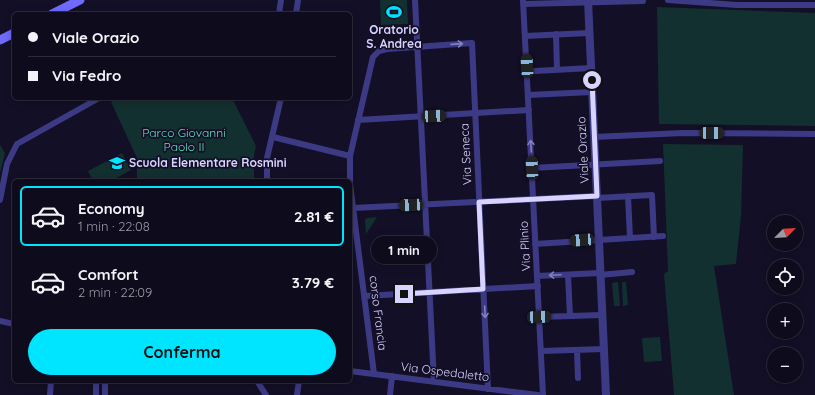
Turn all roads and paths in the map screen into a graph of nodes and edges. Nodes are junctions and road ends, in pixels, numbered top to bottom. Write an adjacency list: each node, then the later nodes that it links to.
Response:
1 (80, 0): 12 (main road)
2 (281, 0): 13 (street)
3 (298, 0): 14 (street)
4 (415, 0): 20 (street)
5 (668, 0): 11 (street)
6 (618, 1): 7 (street); 10 (street)
7 (643, 1)
8 (524, 2): 9 (street); 18 (street, Via Plinio)
9 (554, 2): 10 (street)
10 (588, 2): 15 (street, Viale Orazio)
11 (815, 5)
12 (56, 12)
13 (279, 12)
14 (296, 12)
15 (589, 33): 17 (street); 21 (street, Viale Orazio)
16 (12, 34): 19 (main road)
17 (556, 34): 18 (street); 22 (street)
18 (525, 36): 25 (street, Via Plinio)
19 (0, 40)
20 (418, 47): 29 (street, Via Seneca, one-way to 29); 30 (street); 31 (street)
21 (591, 68): 22 (street); 24 (street, Viale Orazio)
22 (557, 70): 23 (street)
23 (535, 71)
24 (592, 92): 25 (street); 34 (street, Viale Orazio)
25 (528, 95): 28 (street, Via Plinio)
26 (95, 100): 44 (street)
27 (281, 100): 33 (street)
28 (529, 110): 29 (street); 38 (street, Via Plinio, one-way to 28)
29 (475, 114): 30 (street); 46 (street, Via Seneca)
30 (421, 116): 31 (street); 47 (street)
31 (358, 120): 35 (street)
32 (815, 134): 34 (street)
33 (273, 137): 35 (street); 39 (street)
34 (594, 137): 37 (street, Viale Orazio)
35 (350, 156): 40 (street)
36 (660, 161): 37 (street)
37 (595, 165): 38 (street); 42 (street, Viale Orazio)
38 (532, 168): 43 (street, Via Plinio)
39 (267, 179)
40 (350, 179)
41 (628, 196): 42 (street); 50 (street); 51 (street)
42 (597, 197): 43 (street); 52 (street, Viale Orazio)
43 (533, 198): 46 (street); 53 (street, Via Plinio)
44 (0, 200)
45 (352, 200): 48 (street, corso Francia)
46 (479, 202): 47 (street); 59 (street, Via Seneca)
47 (426, 204): 48 (street); 60 (street)
48 (353, 208): 61 (street, corso Francia)
49 (663, 236): 50 (street)
50 (654, 237): 51 (street)
51 (630, 238): 52 (street)
52 (598, 240): 53 (street); 55 (street, Viale Orazio)
53 (535, 244): 57 (street, Via Plinio)
54 (632, 272): 55 (street)
55 (600, 274): 56 (street); 62 (street, Viale Orazio)
56 (568, 275): 57 (street, one-way to 57); 63 (street)
57 (537, 276): 58 (street, Via Plinio)
58 (538, 286): 59 (street); 64 (street, Via Plinio)
59 (483, 289): 60 (street); 80 (street, Via Seneca, one-way to 80)
60 (431, 292): 61 (street); 74 (street)
61 (364, 296): 71 (street, corso Francia)
62 (602, 315): 63 (street); 67 (street, Viale Orazio)
63 (570, 316): 64 (street)
64 (539, 317): 69 (street, Via Plinio)
65 (0, 321): 66 (street)
66 (12, 324)
67 (604, 349): 68 (street); 89 (street, Viale Orazio)
68 (577, 350): 69 (street); 73 (street)
69 (541, 351): 88 (street, Via Plinio)
70 (352, 371): 71 (street, Via Ospedaletto)
71 (374, 374): 72 (street, Via Ospedaletto)
72 (392, 376): 74 (street, Via Ospedaletto); 86 (street)
73 (578, 378)
74 (434, 382): 80 (street, Via Ospedaletto)
75 (51, 383): 81 (street)
76 (96, 383): 82 (street)
77 (105, 383): 83 (street)
78 (257, 383): 84 (street)
79 (299, 383): 85 (street)
80 (488, 389): 87 (street, Via Ospedaletto)
81 (50, 395)
82 (96, 395)
83 (105, 395)
84 (266, 395)
85 (297, 395)
86 (390, 395)
87 (538, 395)
88 (543, 395)
89 (606, 395)

